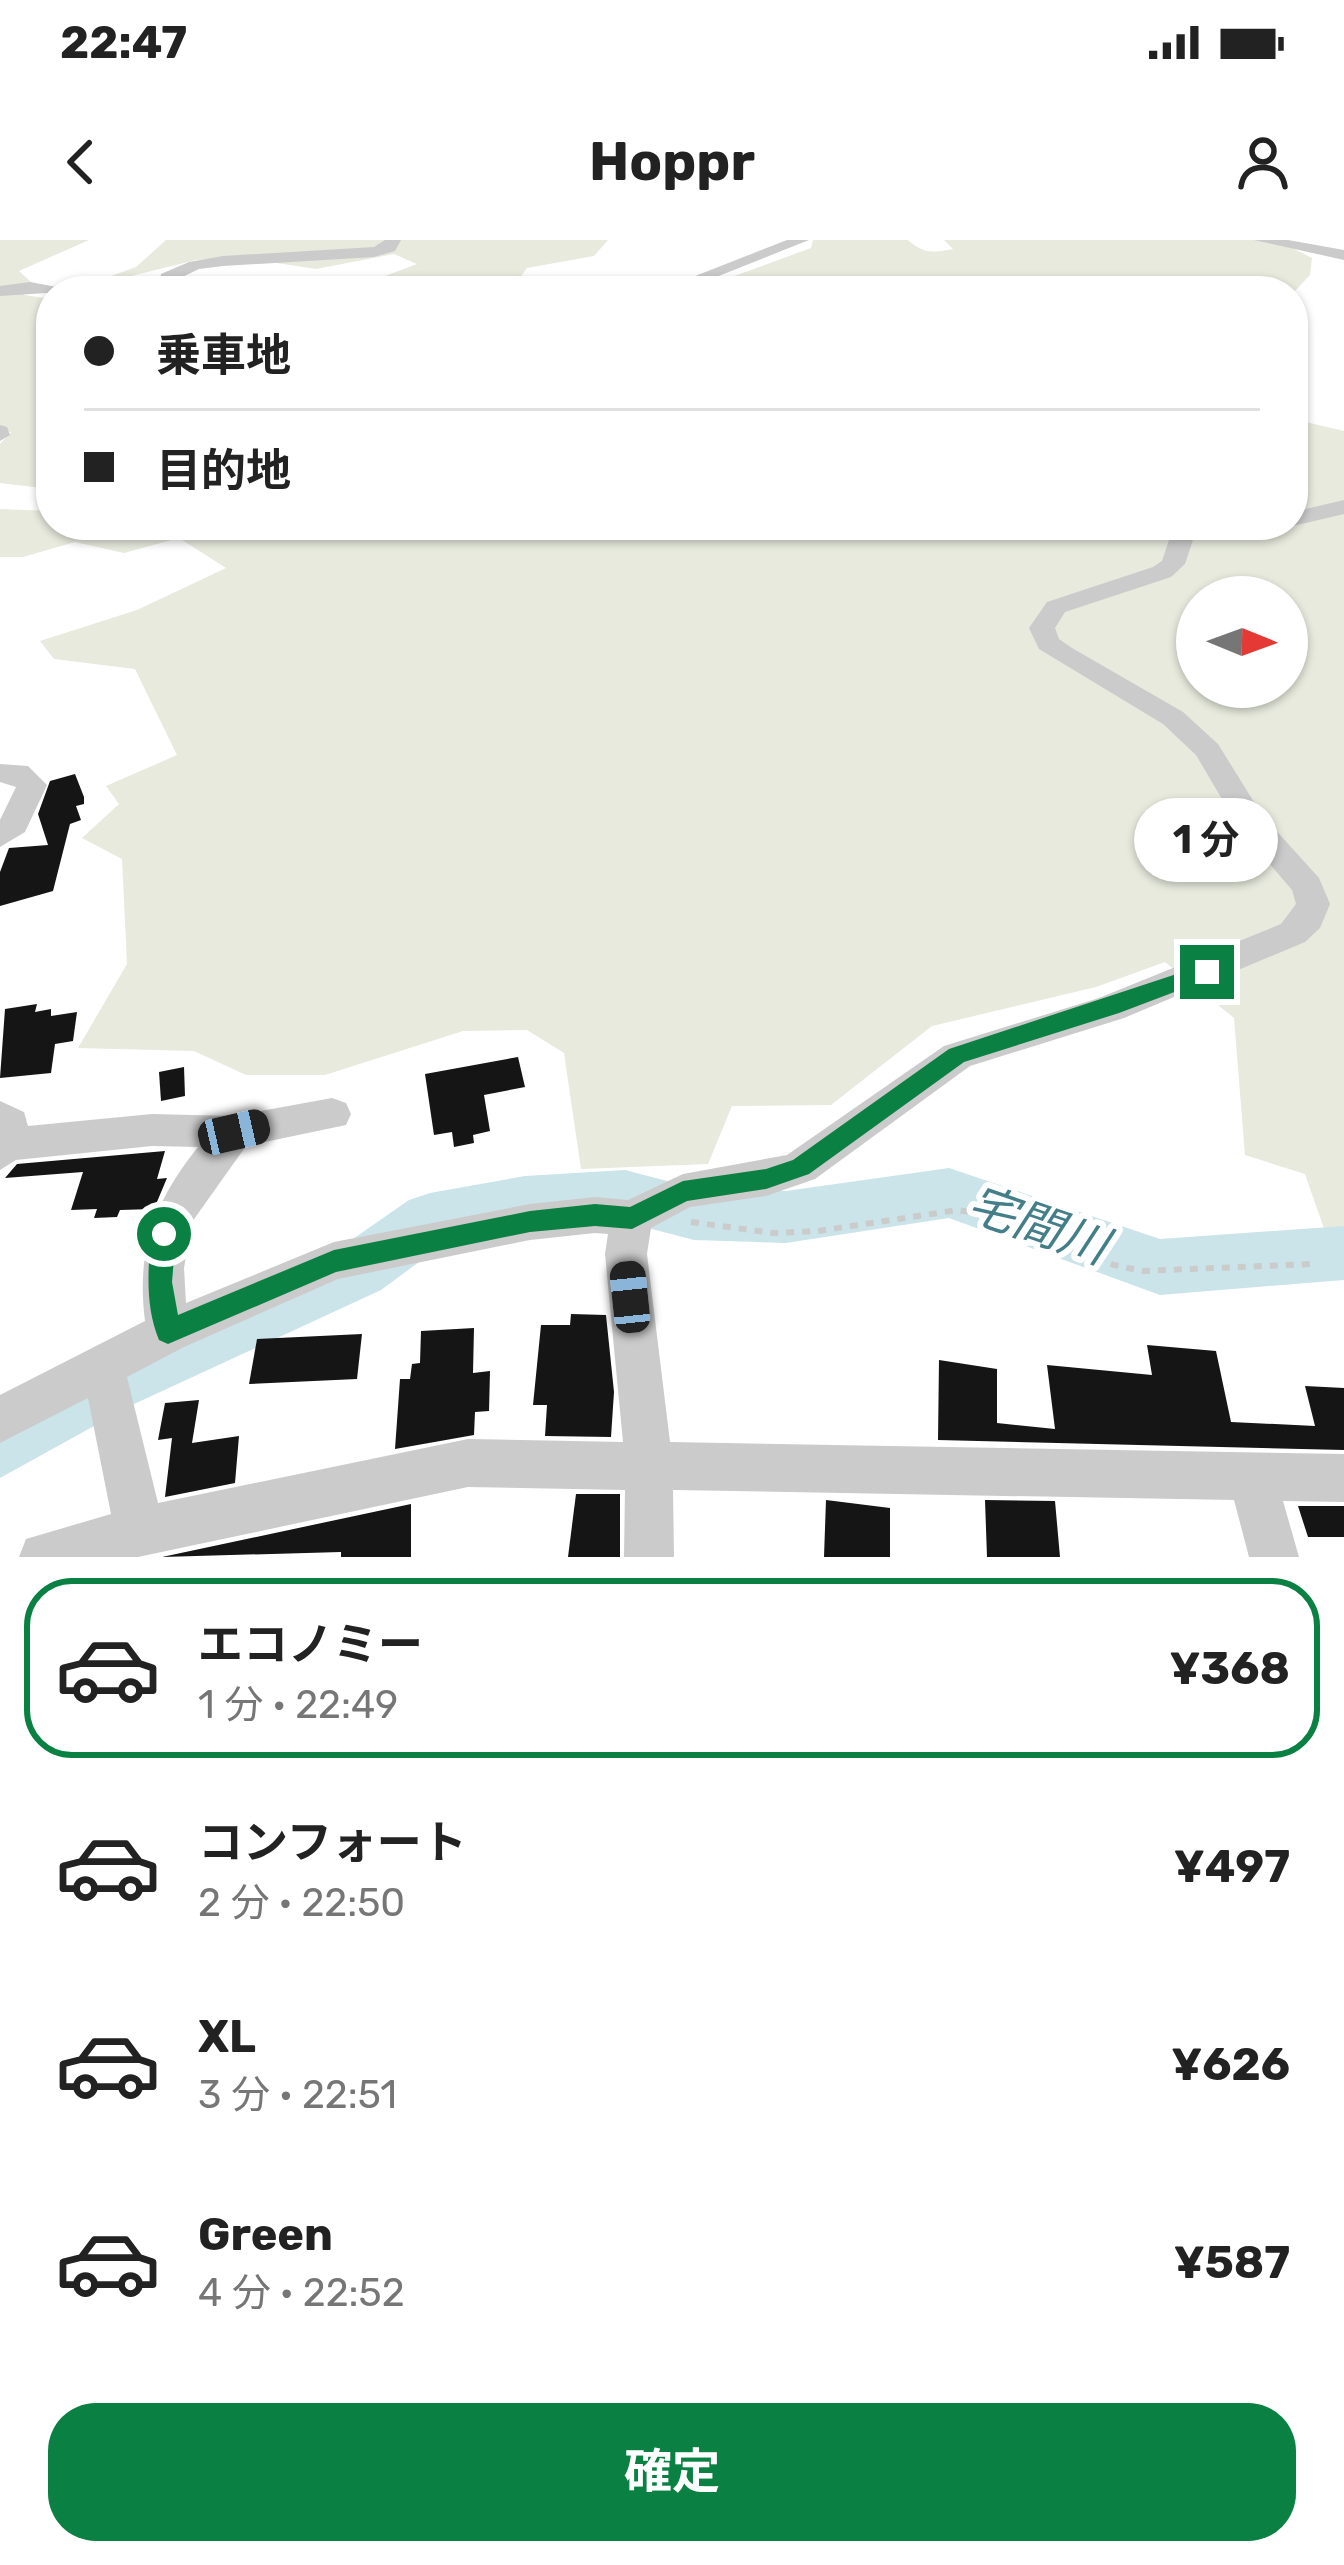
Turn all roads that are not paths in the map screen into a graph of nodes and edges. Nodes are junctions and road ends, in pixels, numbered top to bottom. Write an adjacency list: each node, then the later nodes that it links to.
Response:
1 (393, 240): 5 (street)
2 (801, 240): 6 (street)
3 (1262, 240): 4 (street)
4 (1344, 255)
5 (171, 276)
6 (706, 276)
7 (0, 291): 8 (street)
8 (36, 291)
9 (1344, 507): 10 (street)
10 (1308, 515)
11 (1181, 540): 17 (street)
12 (0, 773): 13 (street)
13 (0, 837)
14 (332, 1114): 15 (street)
15 (234, 1132): 16 (street); 18 (street)
16 (1, 1139)
17 (639, 1215): 18 (street); 21 (street)
18 (168, 1332): 19 (street)
19 (105, 1382): 20 (street); 24 (street)
20 (0, 1420)
21 (649, 1466): 23 (street); 24 (street); 26 (street)
22 (1344, 1478): 23 (street)
23 (1253, 1479): 27 (street)
24 (116, 1544): 25 (street)
25 (44, 1557)
26 (649, 1557)
27 (1274, 1557)

